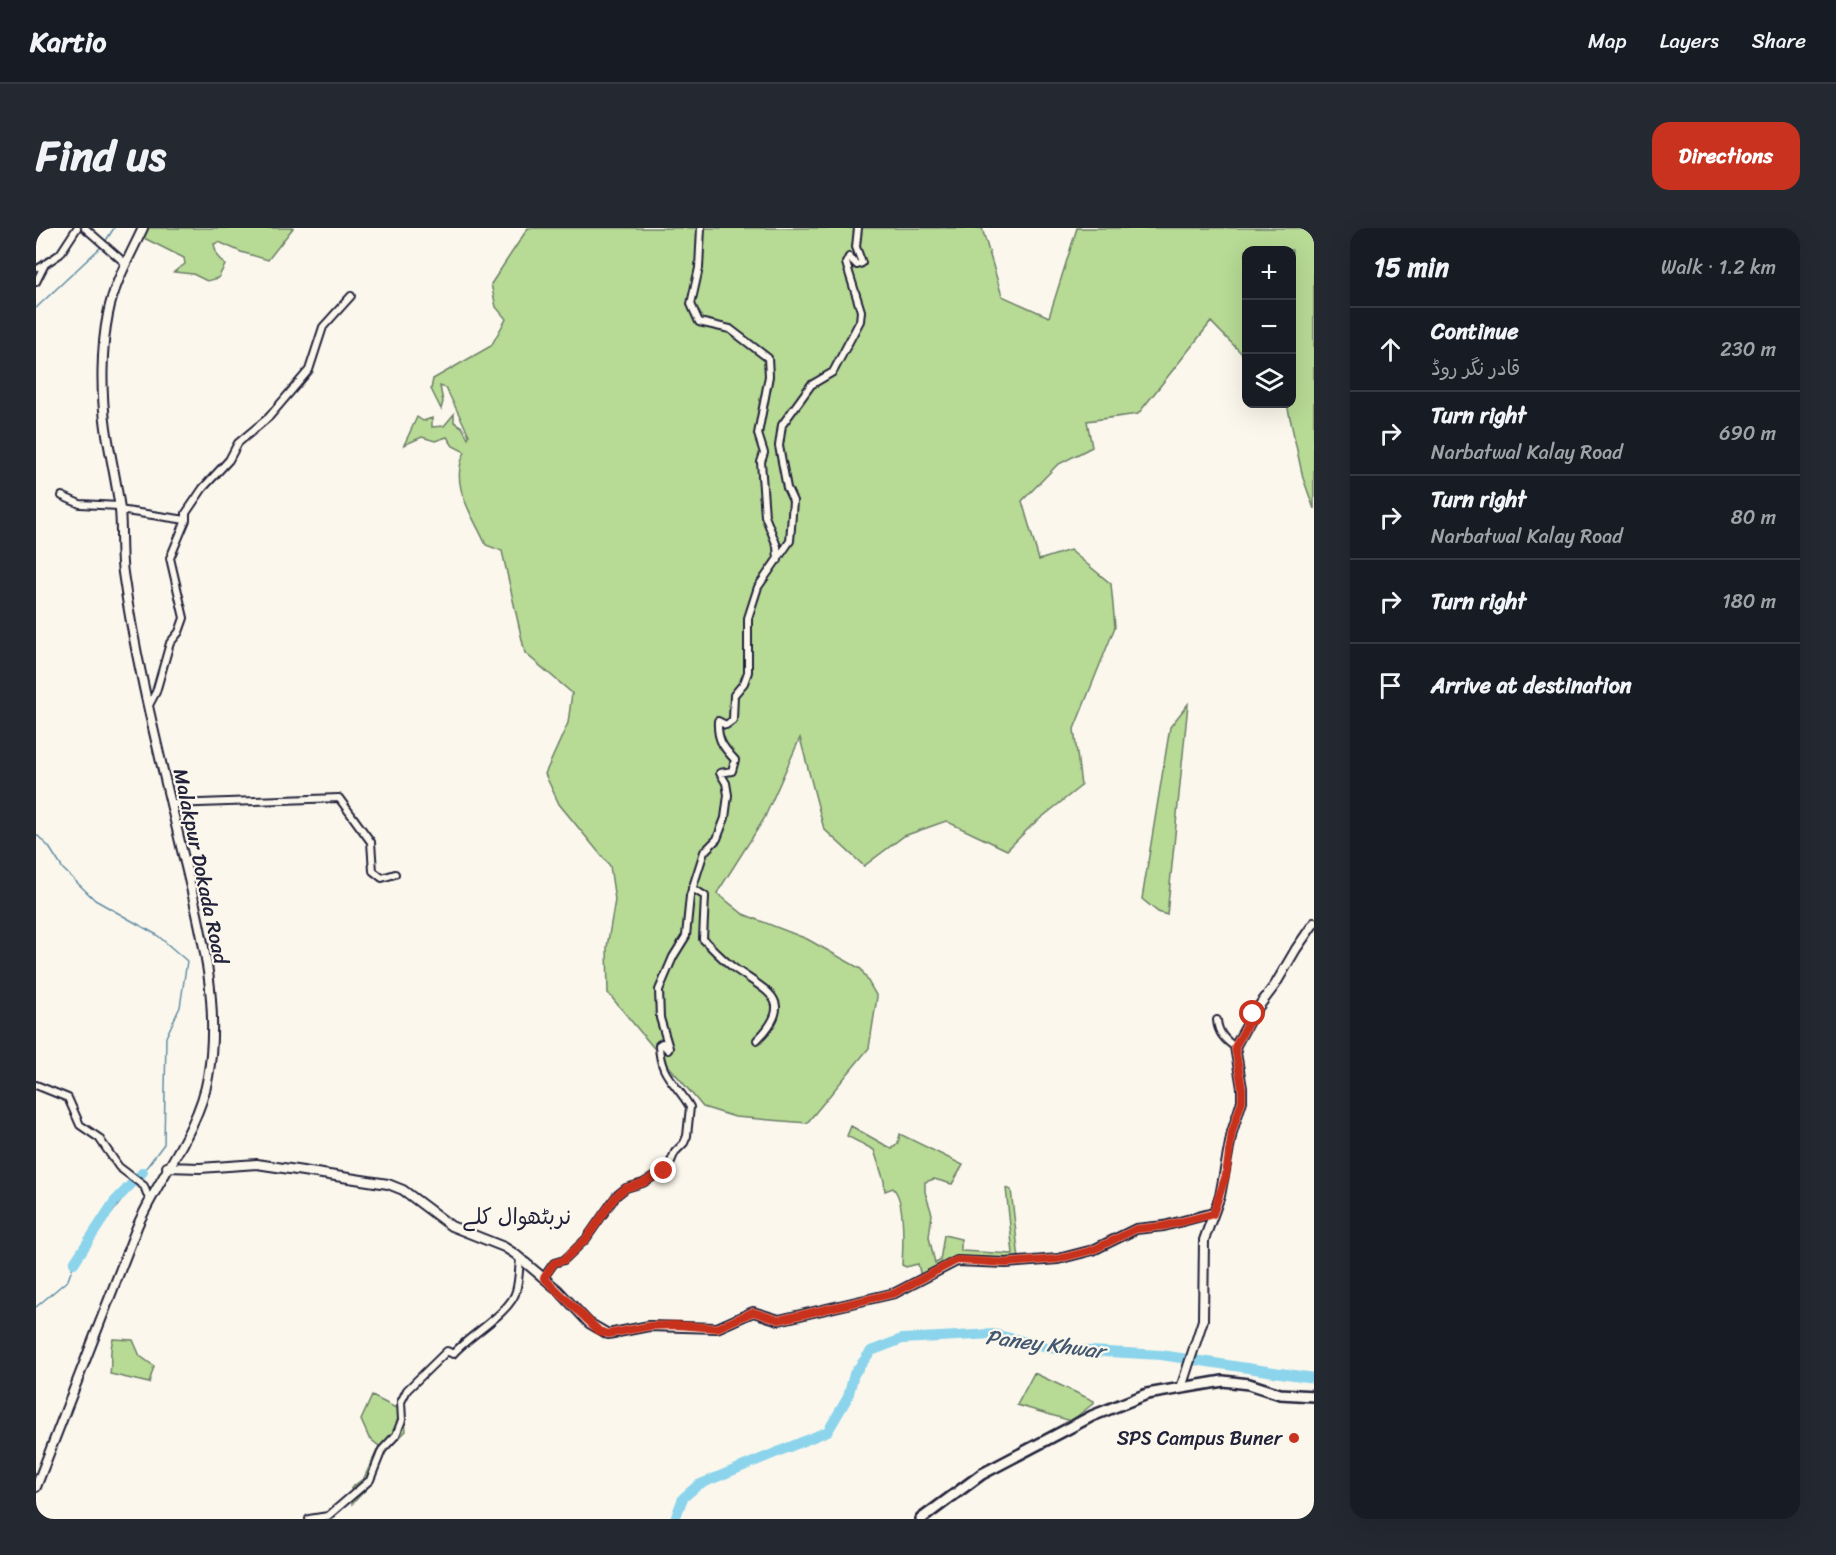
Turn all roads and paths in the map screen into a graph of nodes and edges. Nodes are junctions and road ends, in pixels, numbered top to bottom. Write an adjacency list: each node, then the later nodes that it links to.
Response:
1 (77, 228): 7 (street)
2 (85, 228): 6 (street)
3 (143, 228): 6 (street, Malakpur Dokada Road)
4 (701, 228): 14 (street)
5 (858, 228): 14 (street)
6 (125, 263): 12 (street, Malakpur Dokada Road)
7 (45, 264): 8 (street); 9 (street)
8 (36, 269)
9 (36, 282)
10 (351, 296): 13 (street)
11 (62, 496): 12 (street)
12 (119, 508): 13 (street); 15 (street, Malakpur Dokada Road)
13 (186, 520): 15 (street)
14 (778, 560): 18 (street)
15 (148, 707): 16 (street, Malakpur Dokada Road)
16 (171, 804): 17 (street); 24 (street, Malakpur Dokada Road)
17 (395, 874)
18 (692, 888): 21 (street); 30 (street)
19 (1314, 923): 22 (street)
20 (1217, 1020): 22 (street)
21 (757, 1040)
22 (1235, 1047): 28 (street)
23 (36, 1085): 26 (street)
24 (167, 1167): 25 (street, Malakpur Dokada Road); 29 (street)
25 (158, 1182): 26 (street); 27 (street, Malakpur Dokada Road)
26 (144, 1186): 27 (street)
27 (149, 1199): 33 (street, Malakpur Dokada Road)
28 (1213, 1214): 30 (street); 31 (street)
29 (520, 1258): 30 (street); 34 (street)
30 (544, 1278)
31 (1181, 1388): 32 (main road); 35 (main road)
32 (1314, 1396)
33 (36, 1487)
34 (309, 1519)
35 (921, 1519)

